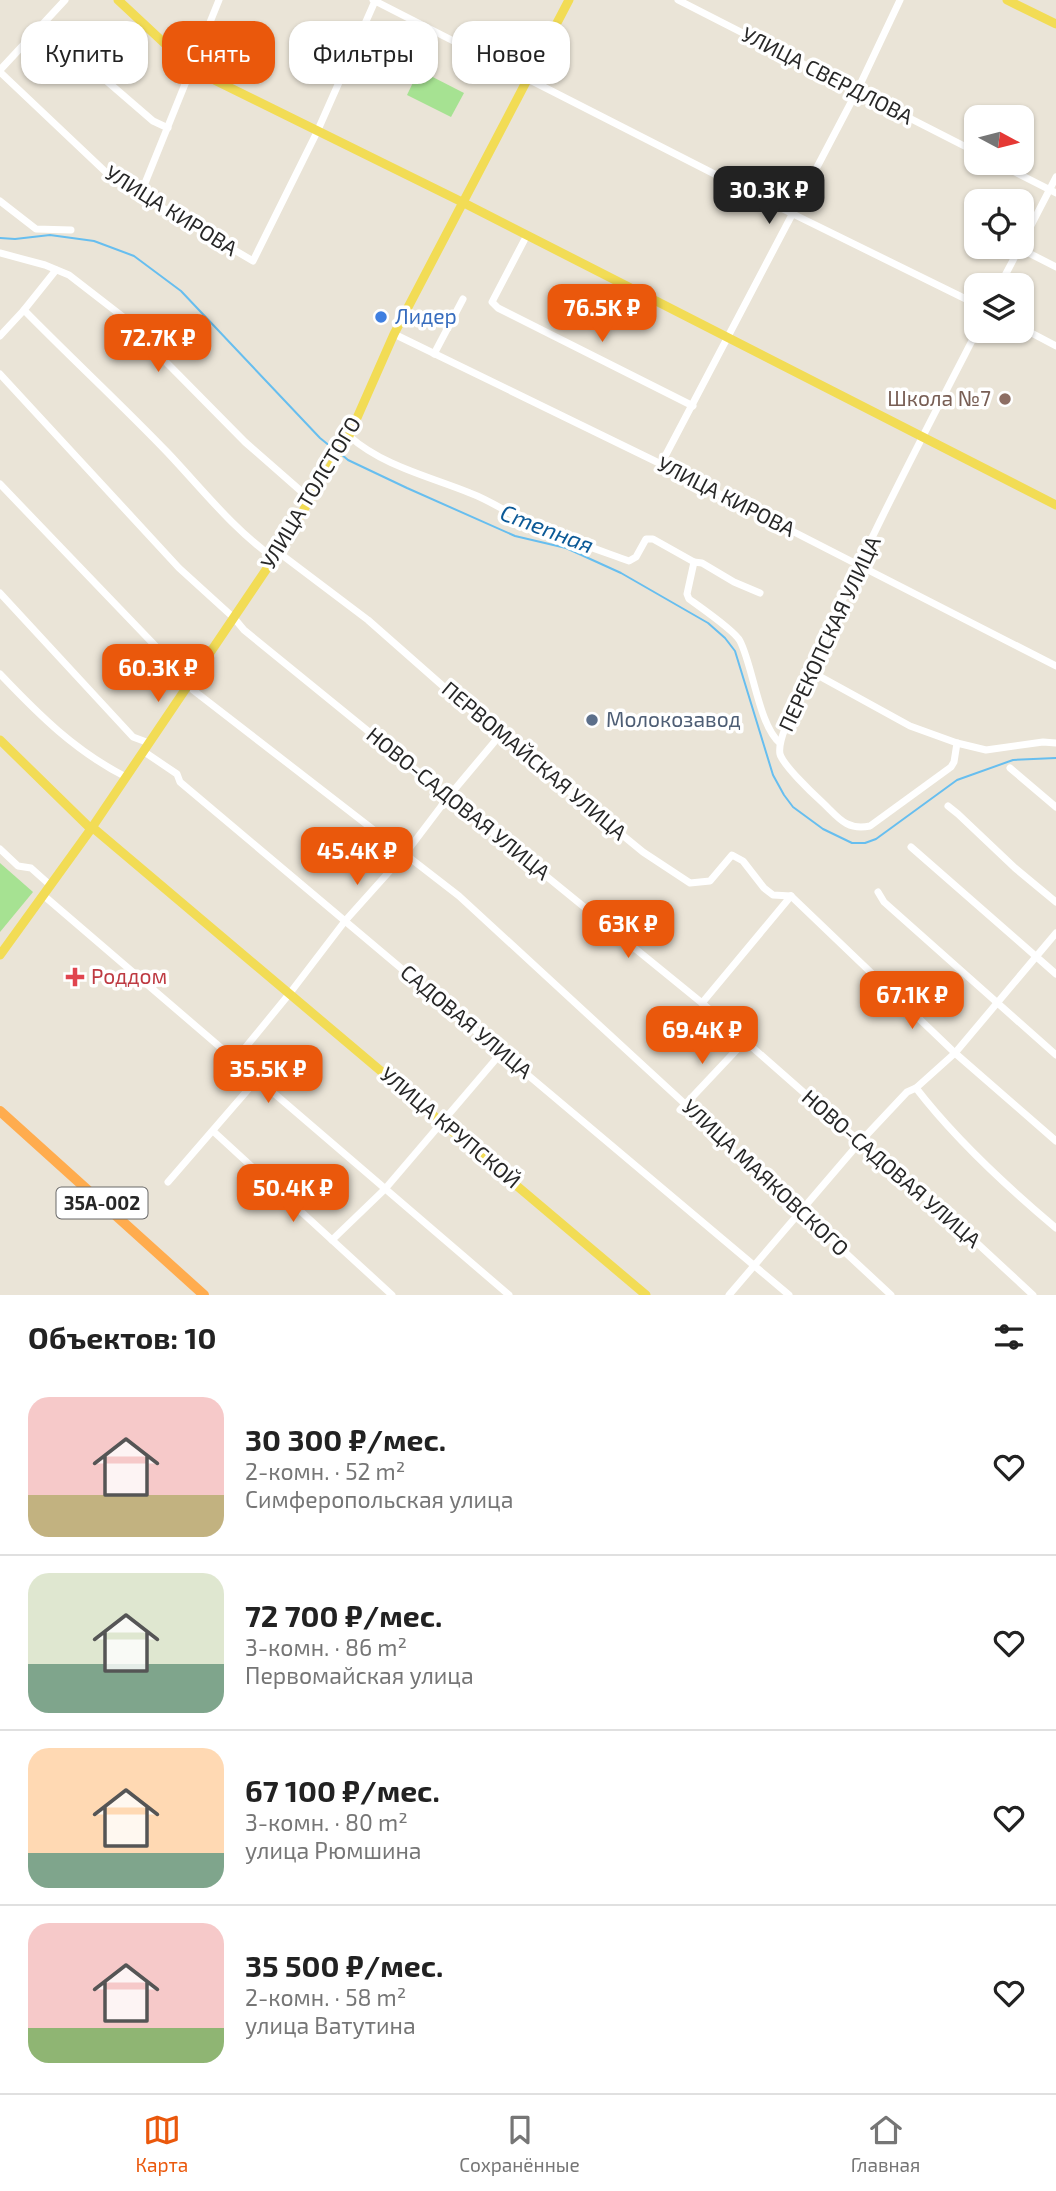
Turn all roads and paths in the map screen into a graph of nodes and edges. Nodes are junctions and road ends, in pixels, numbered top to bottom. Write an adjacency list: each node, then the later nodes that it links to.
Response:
1 (65, 0): 9 (street)
2 (118, 0): 14 (main road)
3 (219, 0): 10 (street)
4 (374, 0): 13 (street); 24 (street)
5 (569, 0): 11 (main road, УЛИЦА ТОЛСТОГО)
6 (678, 0): 22 (street, УЛИЦА СВЕРДЛОВА)
7 (900, 0): 22 (street)
8 (1007, 0): 12 (main road)
9 (47, 21)
10 (211, 21)
11 (558, 21)
12 (1056, 24)
13 (452, 39)
14 (162, 41)
15 (21, 49): 16 (street)
16 (0, 71): 29 (street, УЛИЦА КИРОВА)
17 (110, 84): 23 (street)
18 (186, 84): 23 (street)
19 (222, 84): 24 (main road)
20 (526, 84): 31 (main road, УЛИЦА ТОЛСТОГО)
21 (541, 84): 32 (street)
22 (856, 91): 25 (street, УЛИЦА СВЕРДЛОВА); 32 (street)
23 (168, 128): 29 (street)
24 (317, 132): 29 (street, УЛИЦА КИРОВА); 31 (main road)
25 (964, 146)
26 (1021, 175): 28 (street)
27 (1056, 177): 28 (street)
28 (1053, 191): 33 (street)
29 (141, 194)
30 (0, 201): 34 (street)
31 (464, 202): 35 (main road); 43 (main road, УЛИЦА ТОЛСТОГО)
32 (791, 213): 40 (street); 46 (street)
33 (1034, 223)
34 (71, 230)
35 (527, 235): 46 (main road); 51 (street)
36 (0, 253): 39 (street)
37 (1034, 254): 38 (street)
38 (1056, 267)
39 (56, 270): 42 (street); 56 (street)
40 (964, 298)
41 (463, 299): 49 (street)
42 (24, 310): 45 (street); 58 (street, ПЕРВОМАЙСКАЯ УЛИЦА)
43 (394, 334): 49 (street, УЛИЦА КИРОВА); 53 (main road, УЛИЦА ТОЛСТОГО)
44 (1034, 334): 48 (street)
45 (0, 336)
46 (729, 338): 51 (street); 52 (main road)
47 (971, 343): 52 (street, ПЕРЕКОПСКАЯ УЛИЦА)
48 (1056, 346)
49 (434, 354): 54 (street, УЛИЦА КИРОВА)
50 (0, 374): 63 (street, НОВО-САДОВАЯ УЛИЦА)
51 (693, 406): 54 (street)
52 (922, 436): 57 (main road); 60 (street, ПЕРЕКОПСКАЯ УЛИЦА)
53 (347, 438): 56 (main road, УЛИЦА ТОЛСТОГО); 59 (street)
54 (661, 464): 60 (street, УЛИЦА КИРОВА)
55 (0, 484): 67 (street, УЛИЦА МАЯКОВСКОГО)
56 (310, 499): 58 (main road, УЛИЦА ТОЛСТОГО)
57 (1056, 505)
58 (276, 555): 63 (main road, УЛИЦА ТОЛСТОГО); 68 (street, ПЕРВОМАЙСКАЯ УЛИЦА)
59 (694, 562): 62 (street); 70 (street)
60 (860, 565): 64 (street, УЛИЦА КИРОВА); 65 (street, ПЕРЕКОПСКАЯ УЛИЦА)
61 (0, 593): 73 (street, САДОВАЯ УЛИЦА)
62 (760, 593)
63 (234, 618): 67 (main road, УЛИЦА ТОЛСТОГО); 76 (street, НОВО-САДОВАЯ УЛИЦА)
64 (1056, 666)
65 (810, 671): 70 (street, ПЕРЕКОПСКАЯ УЛИЦА); 71 (street)
66 (0, 674): 75 (street)
67 (190, 682): 73 (main road, УЛИЦА ТОЛСТОГО); 82 (street, УЛИЦА МАЯКОВСКОГО)
68 (501, 734): 76 (street); 86 (street, ПЕРВОМАЙСКАЯ УЛИЦА)
69 (0, 740): 79 (main road, УЛИЦА КРУПСКОЙ)
70 (780, 743): 71 (street, ПЕРЕКОПСКАЯ УЛИЦА)
71 (957, 743): 72 (street)
72 (1056, 743)
73 (146, 747): 75 (main road, УЛИЦА ТОЛСТОГО); 88 (street, САДОВАЯ УЛИЦА)
74 (1010, 768): 78 (street)
75 (126, 776): 79 (main road, УЛИЦА ТОЛСТОГО)
76 (449, 796): 82 (street); 94 (street, НОВО-САДОВАЯ УЛИЦА)
77 (948, 806): 87 (street)
78 (1056, 807)
79 (92, 828): 83 (main road, УЛИЦА ТОЛСТОГО); 93 (main road, УЛИЦА КРУПСКОЙ)
80 (911, 847): 91 (street)
81 (0, 849): 83 (street)
82 (405, 854): 88 (street); 103 (street, УЛИЦА МАЯКОВСКОГО)
83 (50, 885): 85 (main road, УЛИЦА ТОЛСТОГО)
84 (878, 892): 95 (street)
85 (43, 895): 90 (main road, УЛИЦА ТОЛСТОГО); 100 (street)
86 (791, 896): 94 (street); 98 (street)
87 (1056, 902)
88 (345, 920): 93 (street); 97 (street, САДОВАЯ УЛИЦА)
89 (1056, 933): 91 (street)
90 (0, 955)
91 (1037, 956): 92 (street); 95 (street)
92 (1056, 974)
93 (290, 993): 100 (street); 105 (main road, УЛИЦА КРУПСКОЙ)
94 (702, 1003): 96 (street, НОВО-САДОВАЯ УЛИЦА)
95 (998, 1003): 98 (street); 99 (street)
96 (744, 1041): 103 (street); 108 (street, НОВО-САДОВАЯ УЛИЦА)
97 (502, 1052): 105 (street); 114 (street, САДОВАЯ УЛИЦА)
98 (955, 1053): 102 (street); 107 (street)
99 (1056, 1055)
100 (236, 1059): 101 (street)
101 (258, 1078): 106 (street); 110 (street)
102 (916, 1088): 108 (street); 112 (street)
103 (683, 1107): 111 (street, УЛИЦА МАЯКОВСКОГО)
104 (0, 1111): 115 (highway, 35А-002)
105 (441, 1121): 110 (street); 118 (main road, УЛИЦА КРУПСКОЙ)
106 (213, 1131): 109 (street); 113 (street)
107 (1056, 1141)
108 (860, 1142): 111 (street); 122 (street, НОВО-САДОВАЯ УЛИЦА)
109 (168, 1182)
110 (385, 1189): 113 (street); 117 (street)
111 (798, 1215): 114 (street); 121 (street, УЛИЦА МАЯКОВСКОГО)
112 (1056, 1228)
113 (332, 1240): 116 (street)
114 (754, 1265): 119 (street); 120 (street, САДОВАЯ УЛИЦА)
115 (204, 1295)
116 (393, 1295)
117 (509, 1295)
118 (646, 1295)
119 (729, 1295)
120 (789, 1295)
121 (891, 1295)
122 (1033, 1295)

